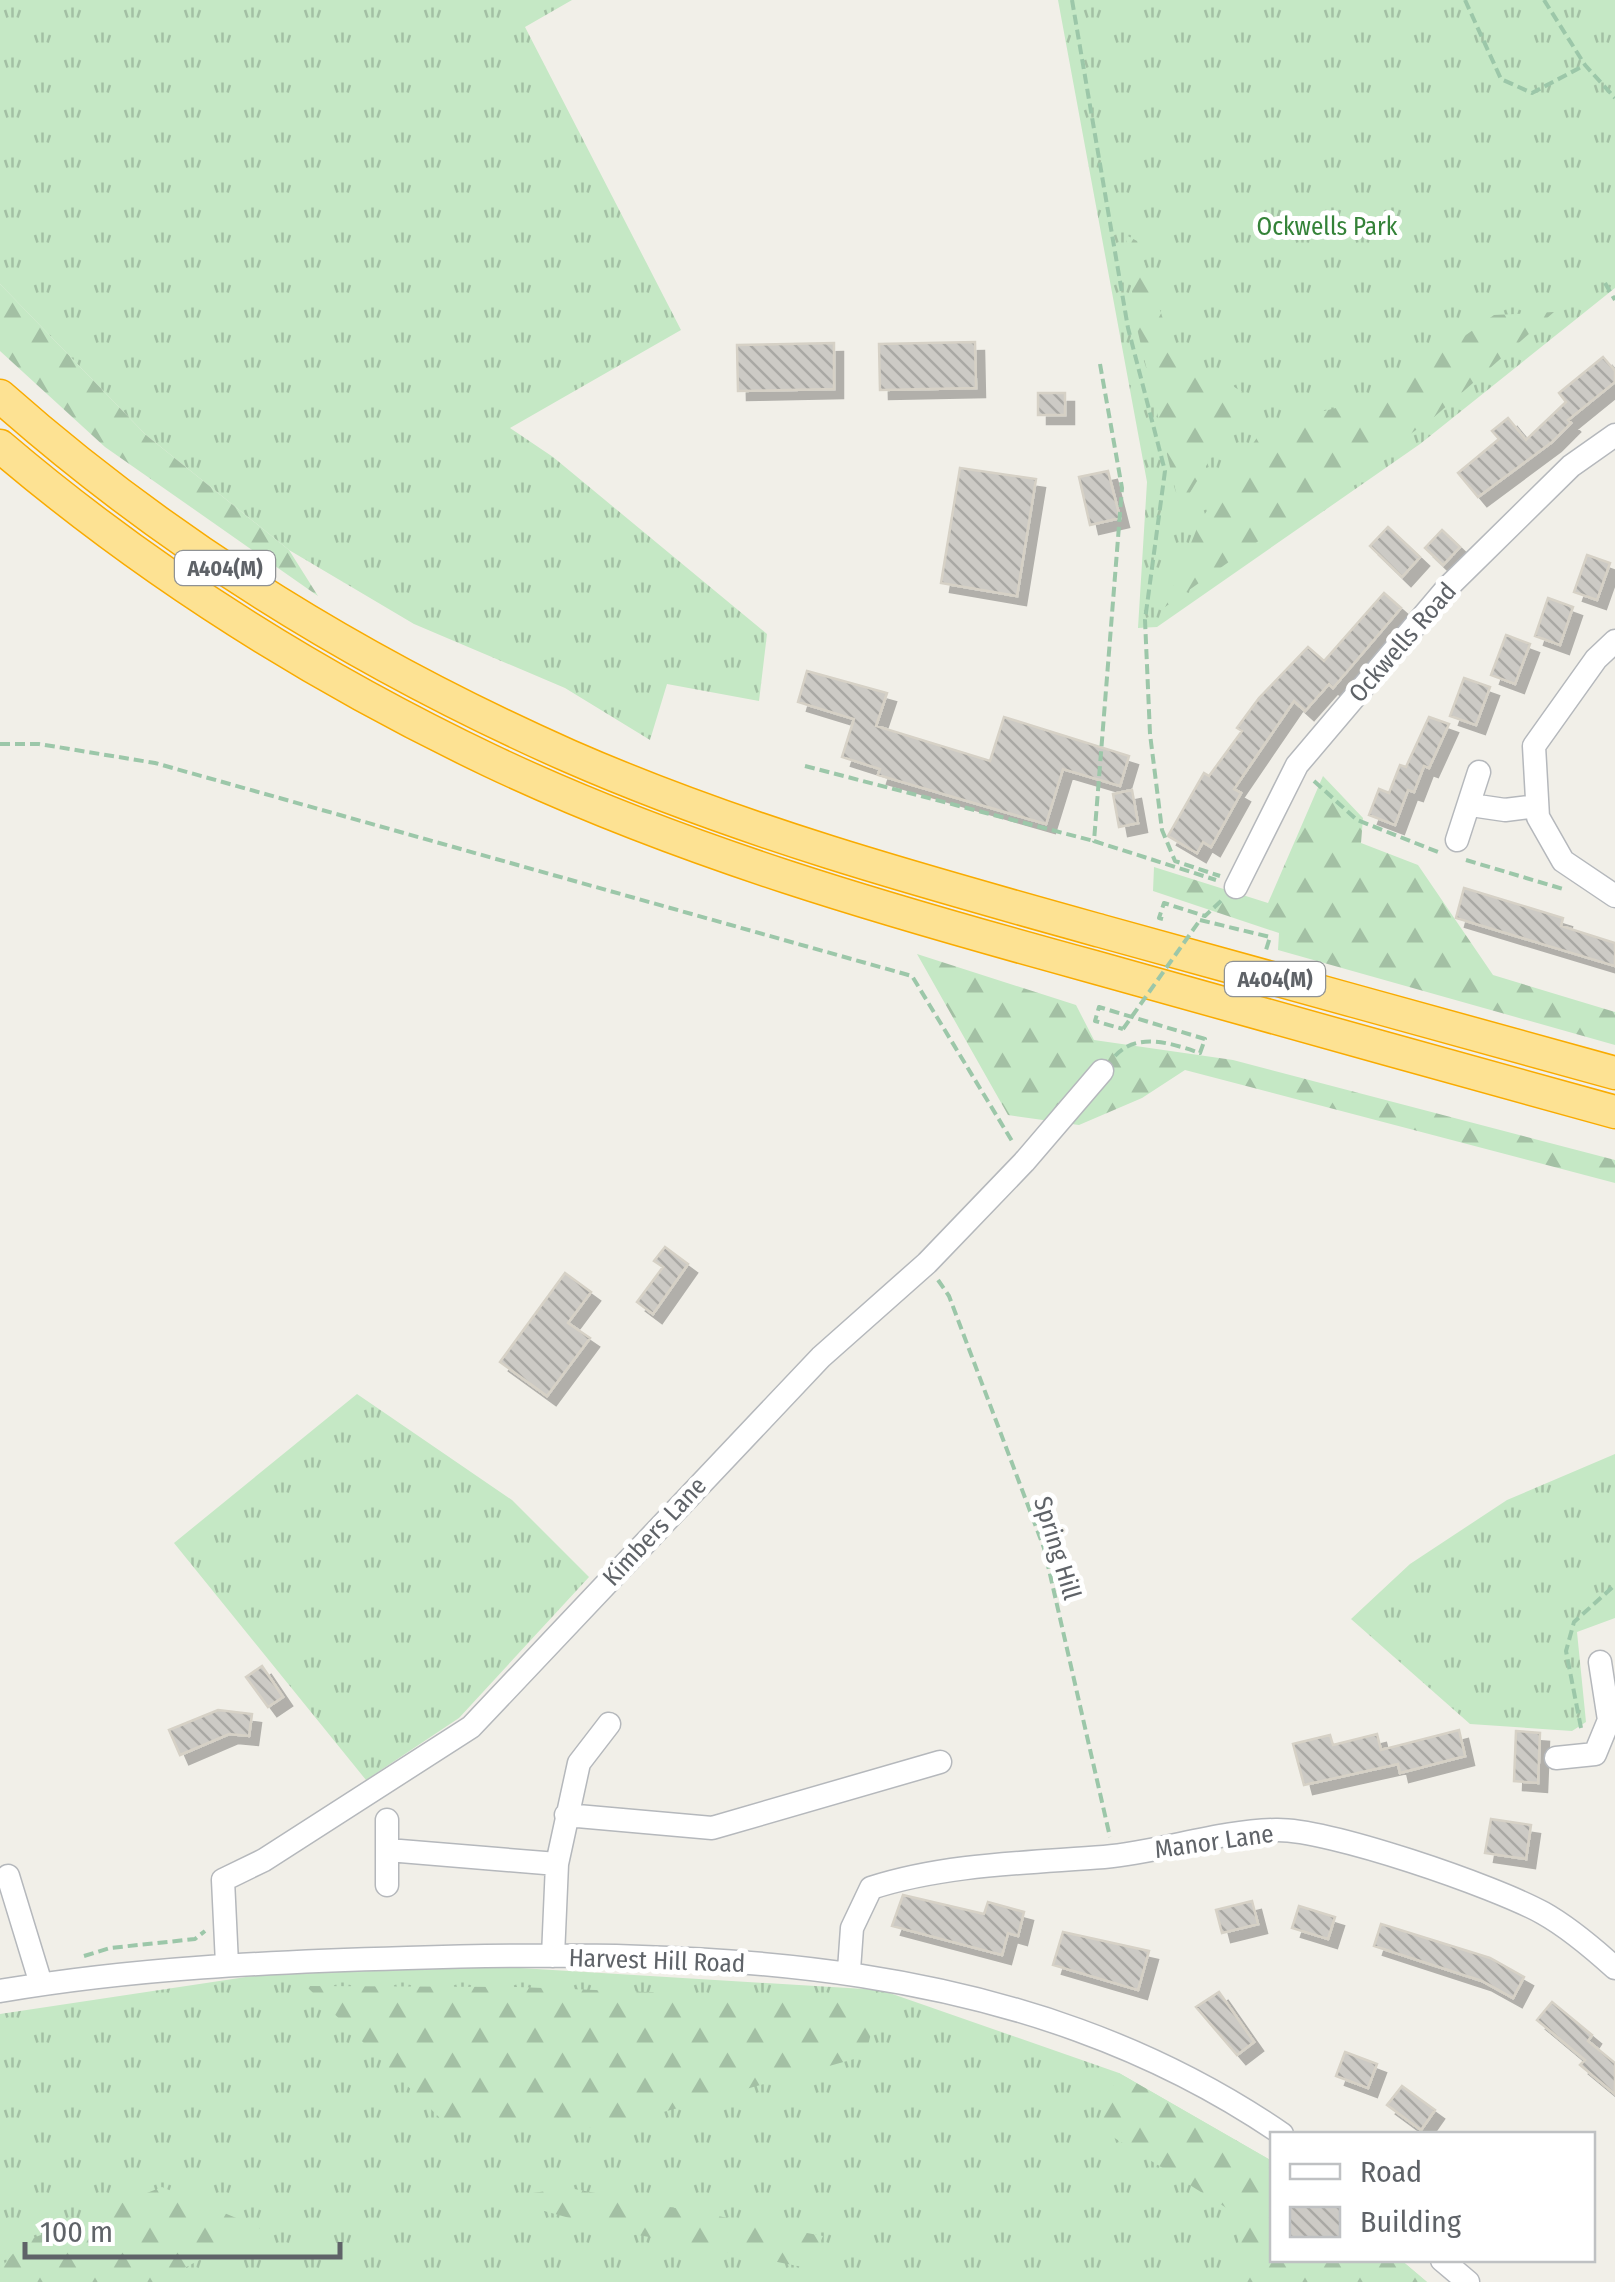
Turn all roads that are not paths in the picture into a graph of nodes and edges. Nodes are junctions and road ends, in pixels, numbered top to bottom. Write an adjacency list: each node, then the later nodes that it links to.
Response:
1 (0, 396): 12 (highway, A404(M))
2 (1615, 434): 9 (street, Ockwells Road)
3 (0, 446): 13 (highway, A404(M))
4 (1615, 641): 7 (street)
5 (1479, 772): 6 (street)
6 (1471, 805): 7 (street); 8 (street)
7 (1537, 806): 10 (street)
8 (1457, 840)
9 (1237, 884)
10 (1615, 896)
11 (1102, 1071): 27 (street, Kimbers Lane)
12 (1615, 1073)
13 (1615, 1112)
14 (1600, 1662): 17 (street)
15 (608, 1724): 19 (street)
16 (1556, 1758): 17 (street)
17 (1605, 1761)
18 (940, 1762): 19 (street)
19 (566, 1815): 22 (street)
20 (387, 1820): 21 (street)
21 (388, 1850): 22 (street); 23 (street)
22 (556, 1864): 25 (street)
23 (387, 1885)
24 (8, 1892): 29 (street)
25 (553, 1956): 27 (street, Harvest Hill Road); 28 (street, Harvest Hill Road)
26 (1611, 1957): 28 (street, Manor Lane)
27 (227, 1964): 29 (street, Harvest Hill Road)
28 (849, 1970): 31 (street, Harvest Hill Road)
29 (41, 1984): 30 (street, Harvest Hill Road)
30 (0, 1991)
31 (1279, 2132)
32 (1444, 2262): 33 (street)
33 (1468, 2282)

